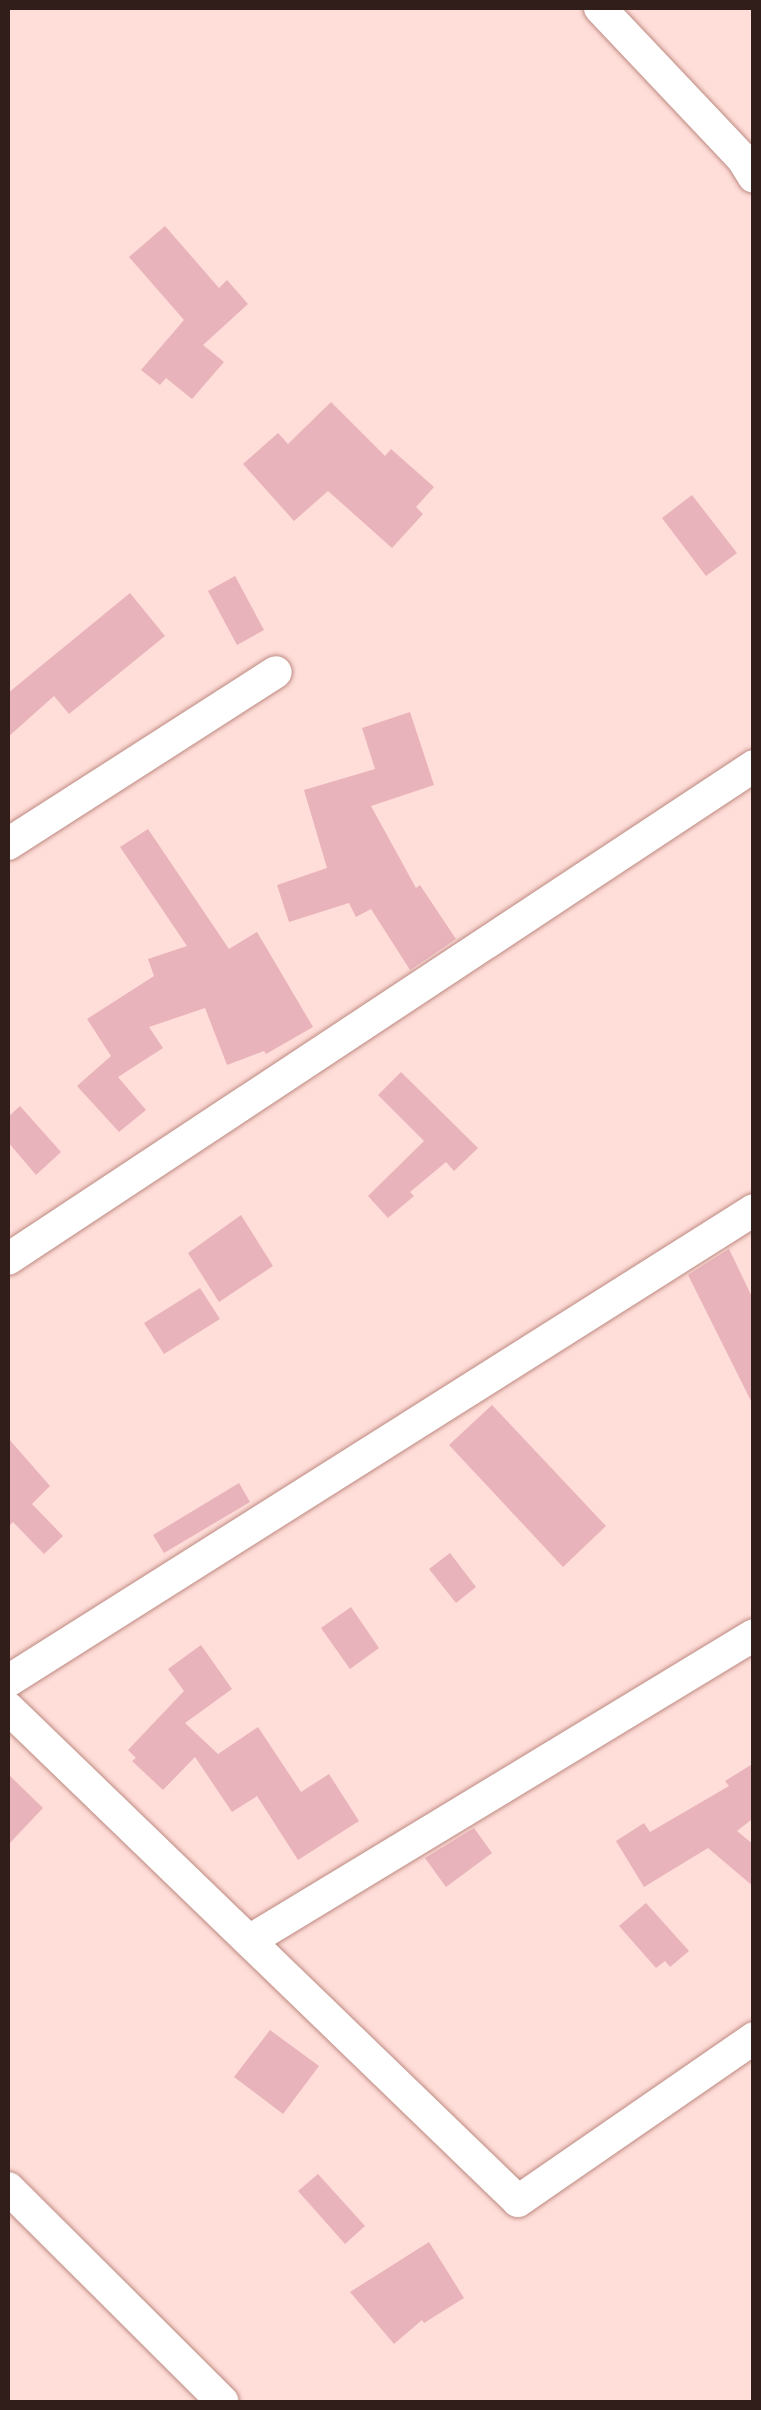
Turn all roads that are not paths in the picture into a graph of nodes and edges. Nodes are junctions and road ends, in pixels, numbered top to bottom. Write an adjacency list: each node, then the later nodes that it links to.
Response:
1 (600, 8): 2 (street)
2 (754, 178)
3 (276, 672): 5 (street)
4 (754, 766): 7 (street)
5 (8, 844)
6 (754, 1210): 9 (street)
7 (8, 1259)
8 (754, 1635): 11 (street)
9 (8, 1681)
10 (8, 1708): 11 (street)
11 (248, 1941): 12 (street)
12 (754, 2038)
13 (8, 2188): 14 (street)
14 (224, 2402)

